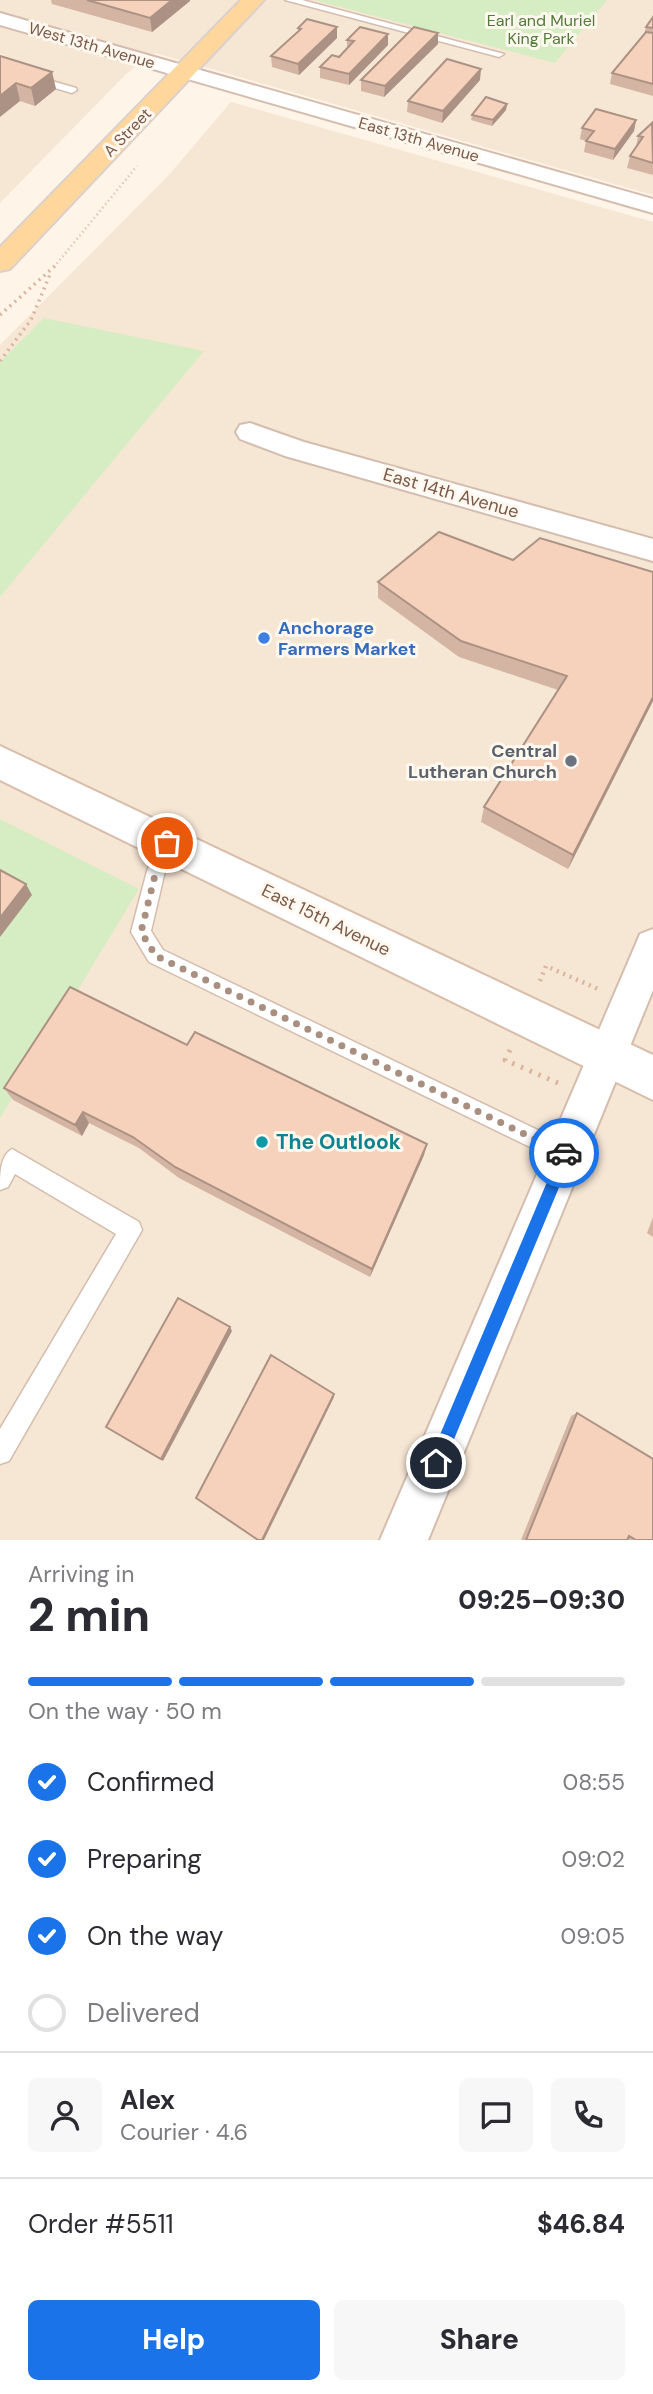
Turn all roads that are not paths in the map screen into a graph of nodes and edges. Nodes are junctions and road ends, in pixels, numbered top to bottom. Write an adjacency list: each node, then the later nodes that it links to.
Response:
1 (253, 0): 6 (main road, A Street)
2 (290, 0): 4 (lane)
3 (4, 24): 6 (street, West 13th Avenue)
4 (499, 54)
5 (0, 69): 7 (lane)
6 (185, 72): 8 (street, East 13th Avenue); 9 (main road, A Street)
7 (72, 90)
8 (653, 206)
9 (0, 262)
10 (250, 432): 11 (street, East 14th Avenue)
11 (653, 550)
12 (0, 762): 13 (main road, East 15th Avenue)
13 (167, 843): 15 (main road, East 15th Avenue); 17 (lane)
14 (653, 946): 15 (street)
15 (607, 1056): 16 (main road, East 15th Avenue); 17 (street)
16 (653, 1078)
17 (566, 1154): 20 (street)
18 (0, 1179): 19 (lane)
19 (0, 1452)
20 (404, 1540)

